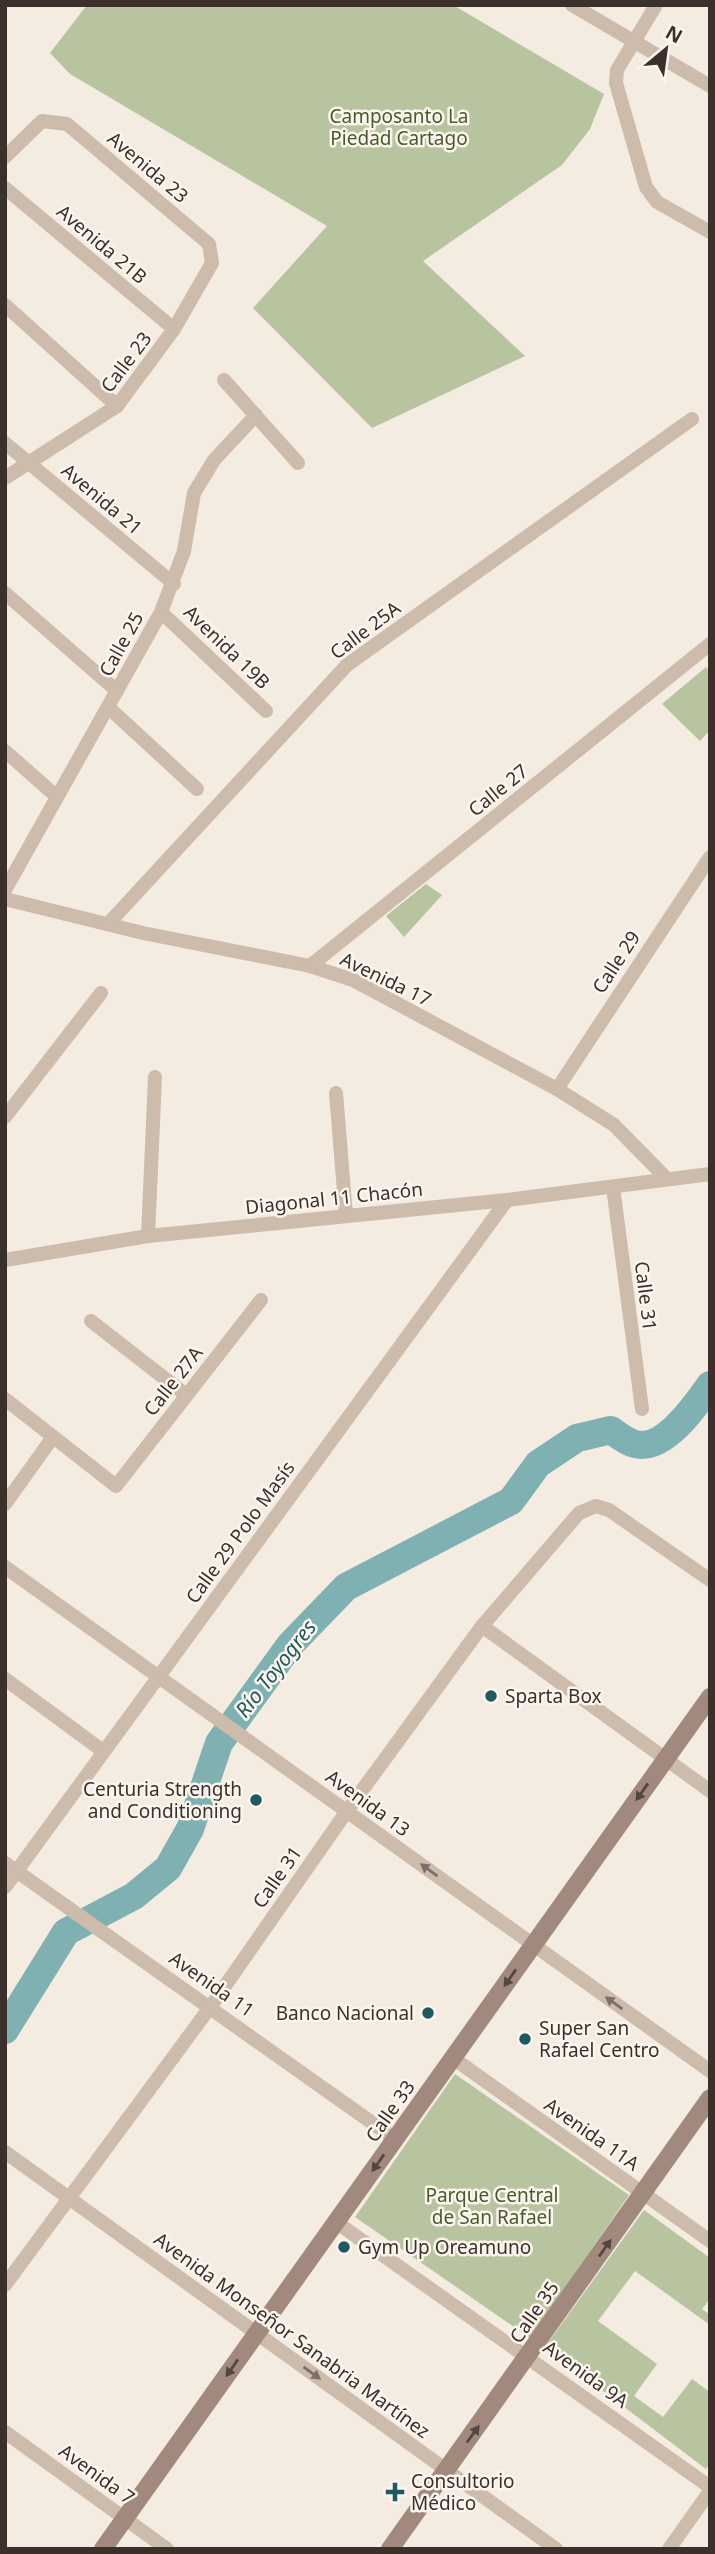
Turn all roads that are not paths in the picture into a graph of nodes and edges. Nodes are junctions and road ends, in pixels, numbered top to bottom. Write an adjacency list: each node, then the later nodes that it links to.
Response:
1 (572, 5): 3 (street)
2 (656, 5): 3 (street)
3 (635, 43): 4 (street); 7 (street)
4 (710, 86)
5 (5, 157): 8 (street, Avenida 23)
6 (5, 188): 10 (street, Avenida 21B)
7 (710, 233)
8 (212, 263): 10 (street, Calle 23)
9 (5, 305): 12 (street)
10 (174, 329): 12 (street, Calle 23)
11 (224, 380): 13 (street)
12 (117, 407): 16 (street, Calle 23)
13 (256, 415): 17 (street); 19 (street, Calle 25)
14 (692, 419): 32 (street, Calle 25A)
15 (5, 443): 16 (street, Avenida 21)
16 (29, 463): 18 (street, Calle 23); 19 (street, Avenida 21)
17 (298, 463)
18 (5, 478)
19 (174, 584): 21 (street, Calle 25)
20 (7, 599): 23 (street)
21 (161, 612): 23 (street, Calle 25); 25 (street, Avenida 19B)
22 (710, 644): 33 (street, Calle 27)
23 (117, 691): 24 (street, Calle 25)
24 (108, 707): 27 (street); 28 (street, Calle 25)
25 (266, 711)
26 (5, 751): 28 (street)
27 (197, 789)
28 (56, 796): 30 (street, Calle 25)
29 (710, 857): 36 (street, Calle 29)
30 (5, 890)
31 (5, 899): 32 (street, Avenida 17)
32 (108, 924): 33 (street, Avenida 17)
33 (310, 967): 36 (street, Avenida 17)
34 (101, 993): 38 (street)
35 (155, 1077): 44 (street)
36 (557, 1089): 40 (street, Avenida 17)
37 (336, 1093): 43 (street)
38 (5, 1117)
39 (710, 1174): 40 (street, Diagonal 11 Chacón)
40 (667, 1179): 41 (street, Diagonal 11 Chacón)
41 (613, 1187): 42 (street, Diagonal 11 Chacón); 50 (street, Calle 31)
42 (507, 1200): 43 (street, Diagonal 11 Chacón); 56 (street, Calle 29 Polo Masís)
43 (346, 1216): 44 (street, Diagonal 11 Chacón)
44 (148, 1236): 45 (street, Diagonal 11 Chacón)
45 (5, 1260)
46 (261, 1300): 48 (street, Calle 27A)
47 (91, 1321): 48 (street)
48 (186, 1395): 51 (street, Calle 27A)
49 (5, 1399): 51 (street)
50 (642, 1409)
51 (53, 1437): 52 (street)
52 (5, 1504)
53 (5, 1567): 56 (street, Avenida 13)
54 (710, 1580): 55 (street, Calle 31)
55 (482, 1626): 60 (street); 62 (street, Calle 31)
56 (159, 1675): 59 (street, Calle 29 Polo Masís); 62 (street, Avenida 13)
57 (5, 1679): 59 (street)
58 (710, 1697): 60 (main road, Calle 33)
59 (103, 1751): 63 (street, Calle 29 Polo Masís)
60 (665, 1759): 61 (street); 65 (main road, Calle 33, one-way to 65)
61 (710, 1791)
62 (347, 1811): 65 (street, Avenida 13, one-way to 62); 66 (street, Calle 31)
63 (11, 1867): 64 (street, Calle 29 Polo Masís); 66 (street, Avenida 11)
64 (5, 1887)
65 (533, 1945): 67 (main road, Calle 33, one-way to 67); 68 (street, Avenida 13, one-way to 65)
66 (211, 2006): 70 (street, Avenida 11); 73 (street, Calle 31)
67 (453, 2058): 70 (main road, Calle 33); 72 (street, Avenida 11A)
68 (710, 2071)
69 (710, 2098): 72 (main road, Calle 35)
70 (395, 2139): 74 (main road, Calle 33, one-way to 74)
71 (5, 2152): 73 (street, Avenida Monseñor Sanabria Martínez)
72 (643, 2193): 75 (street, Avenida 11A); 78 (main road, Calle 35, one-way to 72)
73 (70, 2199): 76 (street, Calle 31); 77 (street, Avenida Monseñor Sanabria Martínez)
74 (336, 2222): 77 (main road, Calle 33); 78 (street, Avenida 9A)
75 (710, 2241)
76 (5, 2285)
77 (257, 2333): 80 (street, Avenida Monseñor Sanabria Martínez, one-way to 80); 82 (main road, Calle 33, one-way to 82)
78 (528, 2356): 80 (main road, Calle 35, one-way to 78); 81 (street, Avenida 9A)
79 (5, 2432): 82 (street, Avenida 7)
80 (447, 2470): 85 (main road, Calle 35); 86 (street, Avenida Monseñor Sanabria Martínez)
81 (710, 2489): 87 (street)
82 (125, 2518): 83 (main road, Calle 33); 84 (street, Avenida 7)
83 (103, 2549)
84 (167, 2549)
85 (390, 2549)
86 (556, 2549)
87 (669, 2549)

